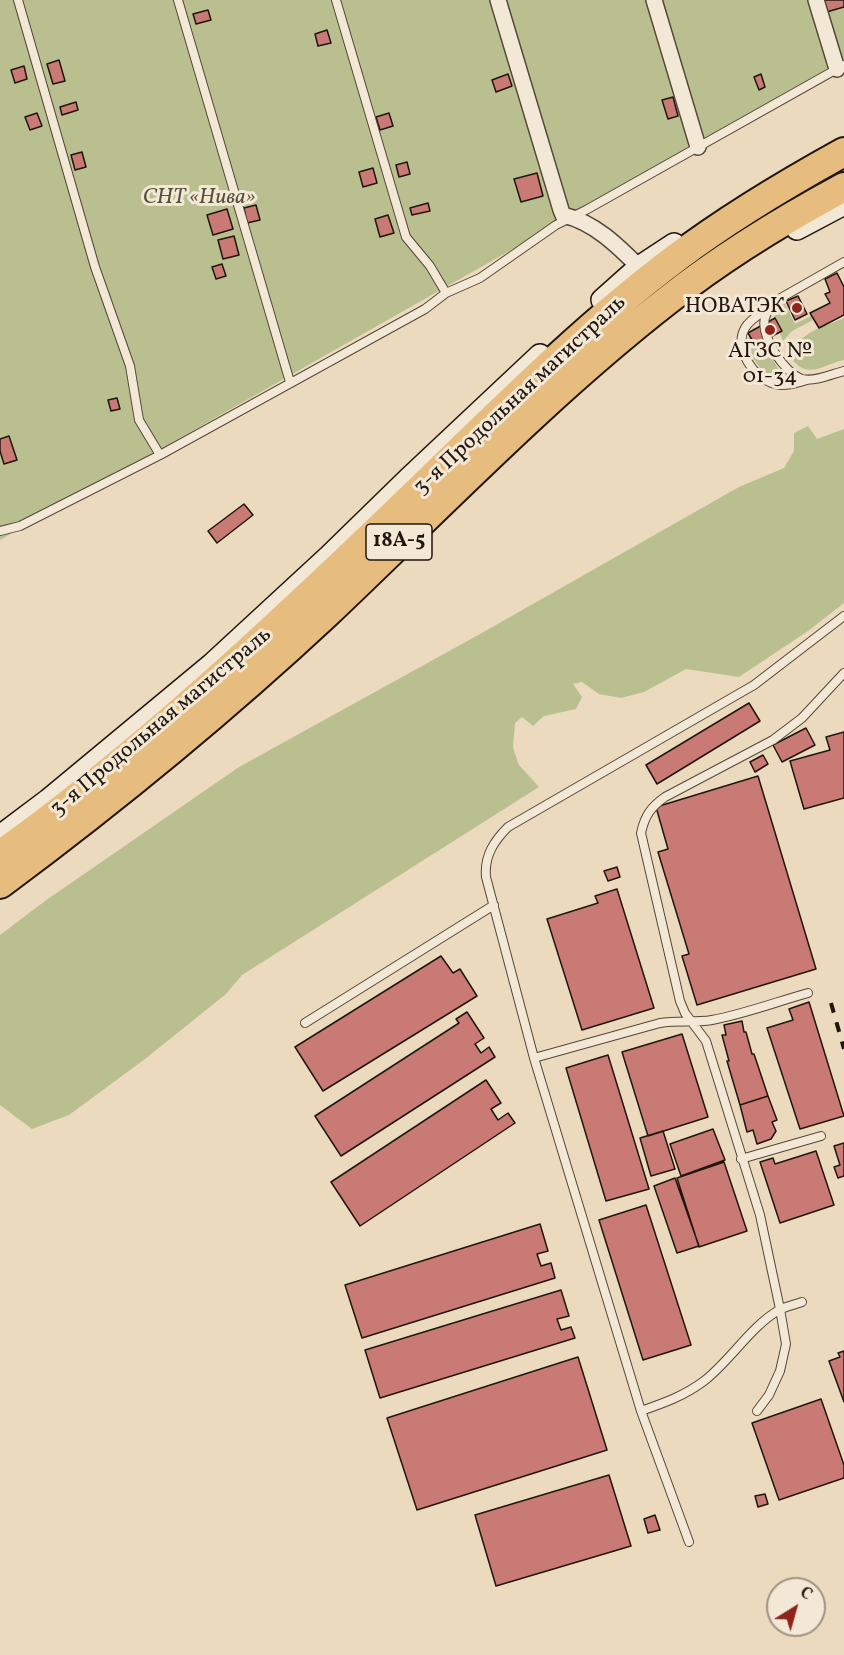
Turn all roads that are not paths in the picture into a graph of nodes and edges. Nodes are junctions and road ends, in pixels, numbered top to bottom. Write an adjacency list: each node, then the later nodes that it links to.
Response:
1 (18, 0): 22 (lane)
2 (178, 0): 21 (lane)
3 (336, 0): 16 (lane)
4 (498, 0): 13 (street)
5 (654, 0): 8 (street)
6 (816, 0): 7 (street)
7 (841, 67): 8 (lane)
8 (698, 147): 13 (lane)
9 (844, 152): 10 (highway, 3-я Продольная магистраль / 18А-5)
10 (801, 175): 15 (street); 27 (highway, 3-я Продольная магистраль / 18А-5)
11 (844, 186): 17 (highway, 3-я Продольная магистраль / 18А-5)
12 (844, 204): 17 (street)
13 (571, 217): 15 (street); 16 (lane)
14 (844, 262): 18 (lane)
15 (639, 267): 26 (street)
16 (446, 292): 21 (lane)
17 (670, 298): 28 (highway, 3-я Продольная магистраль / 18А-5)
18 (772, 306): 20 (lane); 20 (lane)
19 (844, 371): 20 (lane)
20 (813, 379)
21 (290, 382): 22 (lane)
22 (160, 455): 23 (lane)
23 (0, 531)
24 (844, 616): 29 (lane)
25 (844, 673): 31 (lane)
26 (0, 836)
27 (0, 855)
28 (0, 884)
29 (494, 905): 32 (lane); 33 (lane)
30 (808, 993): 31 (lane)
31 (692, 1021): 33 (lane); 35 (lane)
32 (305, 1023)
33 (534, 1058): 38 (lane)
34 (821, 1136): 35 (lane)
35 (741, 1159): 37 (lane)
36 (802, 1302): 37 (lane)
37 (780, 1309): 38 (lane); 39 (lane)
38 (641, 1411): 40 (lane)
39 (757, 1411)
40 (689, 1542)

